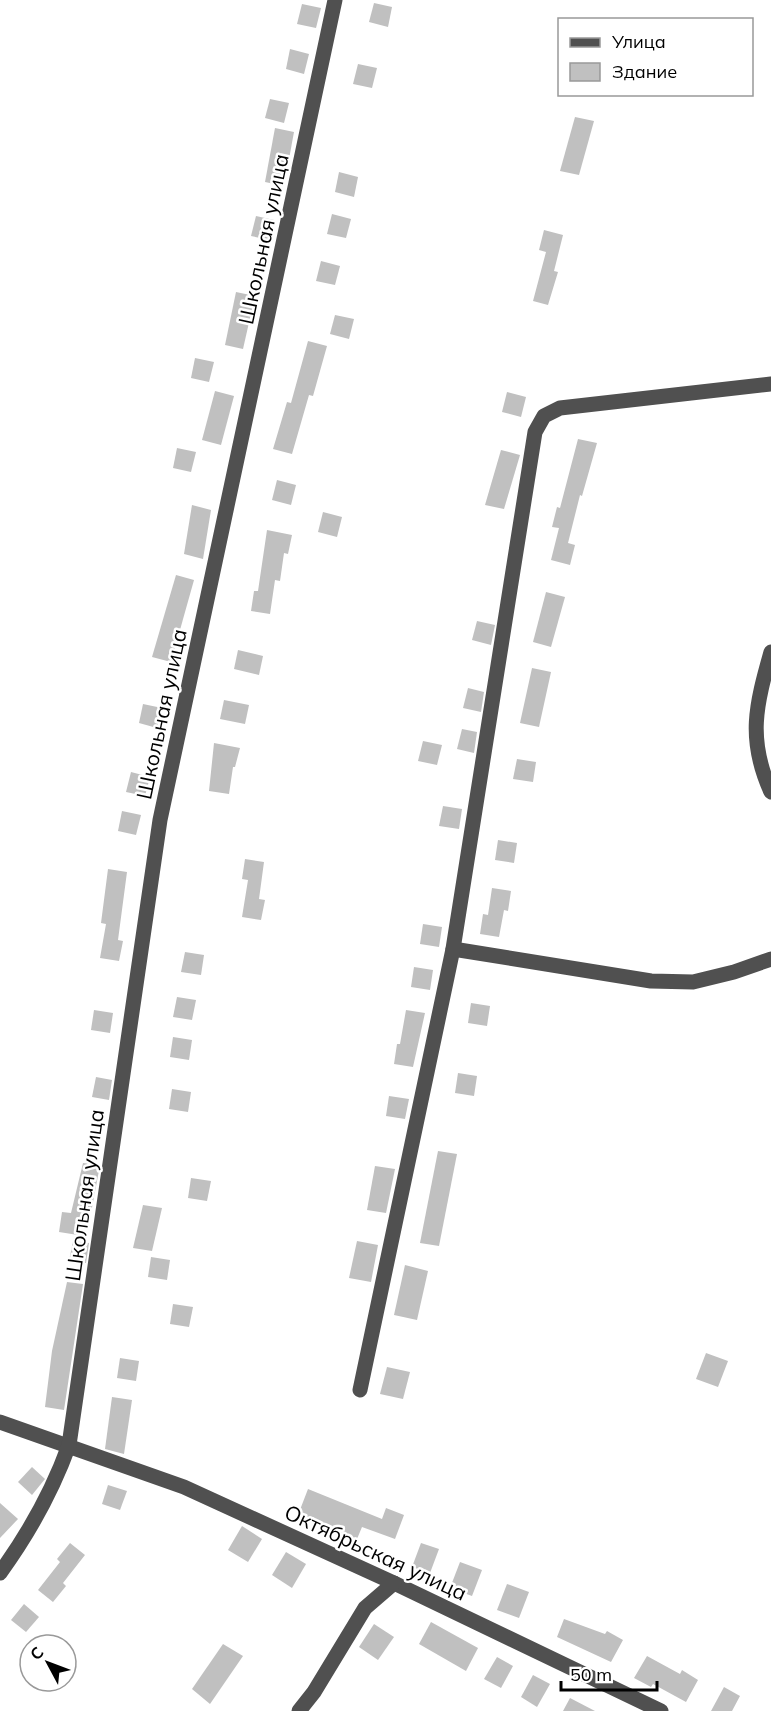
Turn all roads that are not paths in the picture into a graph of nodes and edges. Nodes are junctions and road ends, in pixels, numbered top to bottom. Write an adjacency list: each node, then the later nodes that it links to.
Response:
1 (335, 0): 9 (street, Школьная улица)
2 (771, 384): 5 (street)
3 (771, 652): 4 (street)
4 (771, 792)
5 (453, 949): 6 (street); 7 (street)
6 (771, 959)
7 (360, 1390)
8 (0, 1422): 9 (street, Октябрьская улица)
9 (69, 1445): 10 (street, Школьная улица); 11 (street, Октябрьская улица)
10 (0, 1573)
11 (394, 1583): 12 (street); 13 (street, Октябрьская улица)
12 (299, 1711)
13 (661, 1711)

